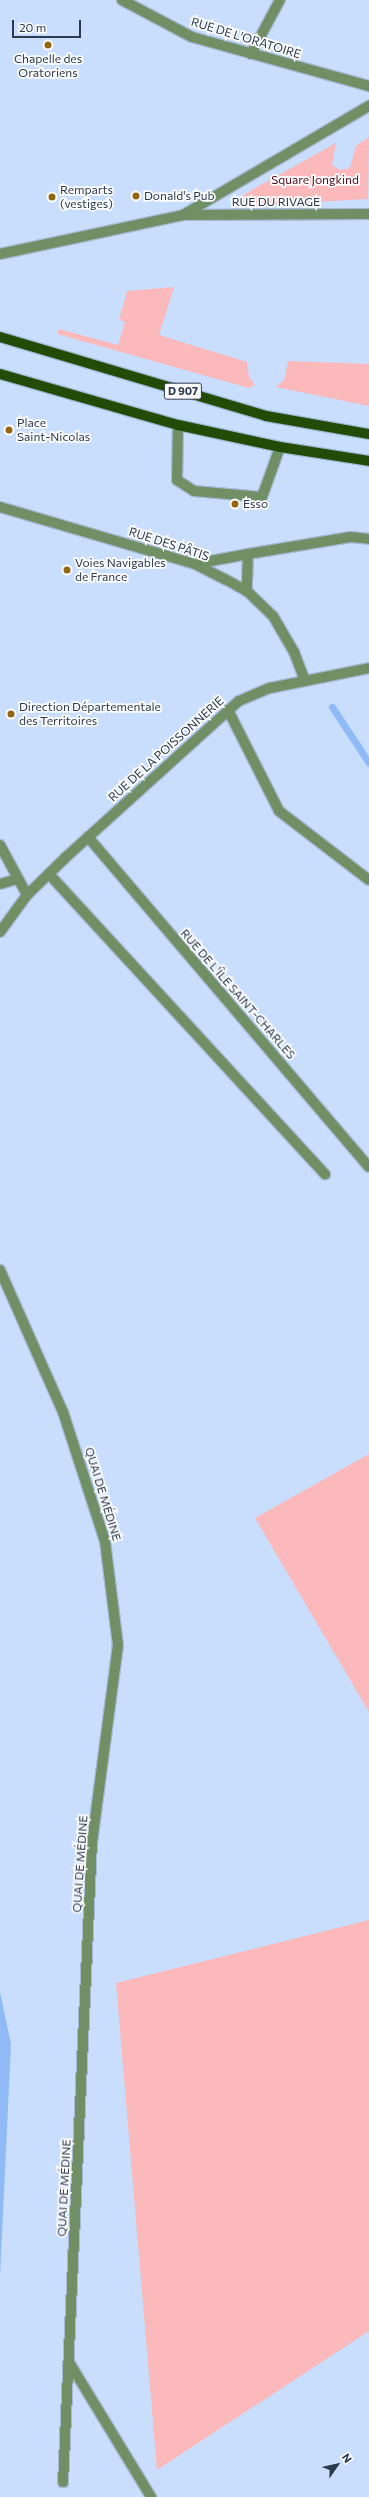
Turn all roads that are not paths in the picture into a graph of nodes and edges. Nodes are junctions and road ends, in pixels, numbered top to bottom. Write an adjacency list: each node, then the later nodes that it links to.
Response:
1 (122, 0): 3 (street, RUE DE L'ORATOIRE)
2 (280, 0): 3 (street)
3 (251, 54): 4 (street, RUE DE L'ORATOIRE)
4 (369, 86)
5 (369, 106): 7 (street)
6 (369, 214): 7 (street, RUE DU RIVAGE)
7 (182, 216): 8 (street)
8 (0, 254)
9 (0, 337): 12 (main road, D 907)
10 (0, 374): 11 (main road)
11 (178, 425): 13 (main road); 13 (street)
12 (369, 434)
13 (280, 447): 14 (main road)
14 (369, 461)
15 (0, 507): 18 (street, RUE DES PÂTIS)
16 (369, 539): 17 (street)
17 (248, 554): 18 (street); 19 (street)
18 (195, 564): 19 (street, RUE DES PÂTIS)
19 (247, 591): 21 (street, RUE DES PÂTIS)
20 (369, 668): 21 (street, RUE DE LA POISSONNERIE)
21 (305, 680): 22 (street, RUE DE LA POISSONNERIE)
22 (228, 710): 23 (street, RUE DE LA POISSONNERIE); 27 (street)
23 (88, 837): 25 (street, RUE DE LA POISSONNERIE); 31 (street, RUE DE L'ÎLE SAINT-CHARLES)
24 (0, 845): 26 (street)
25 (49, 874): 29 (street); 32 (street)
26 (17, 879): 28 (street); 29 (street)
27 (369, 880)
28 (0, 884)
29 (27, 895): 30 (street)
30 (0, 932)
31 (369, 1167)
32 (325, 1174)
33 (0, 1270): 34 (street, QUAI DE MÉDINE)
34 (69, 2362): 35 (street, QUAI DE MÉDINE); 36 (street)
35 (64, 2482)
36 (151, 2497)

